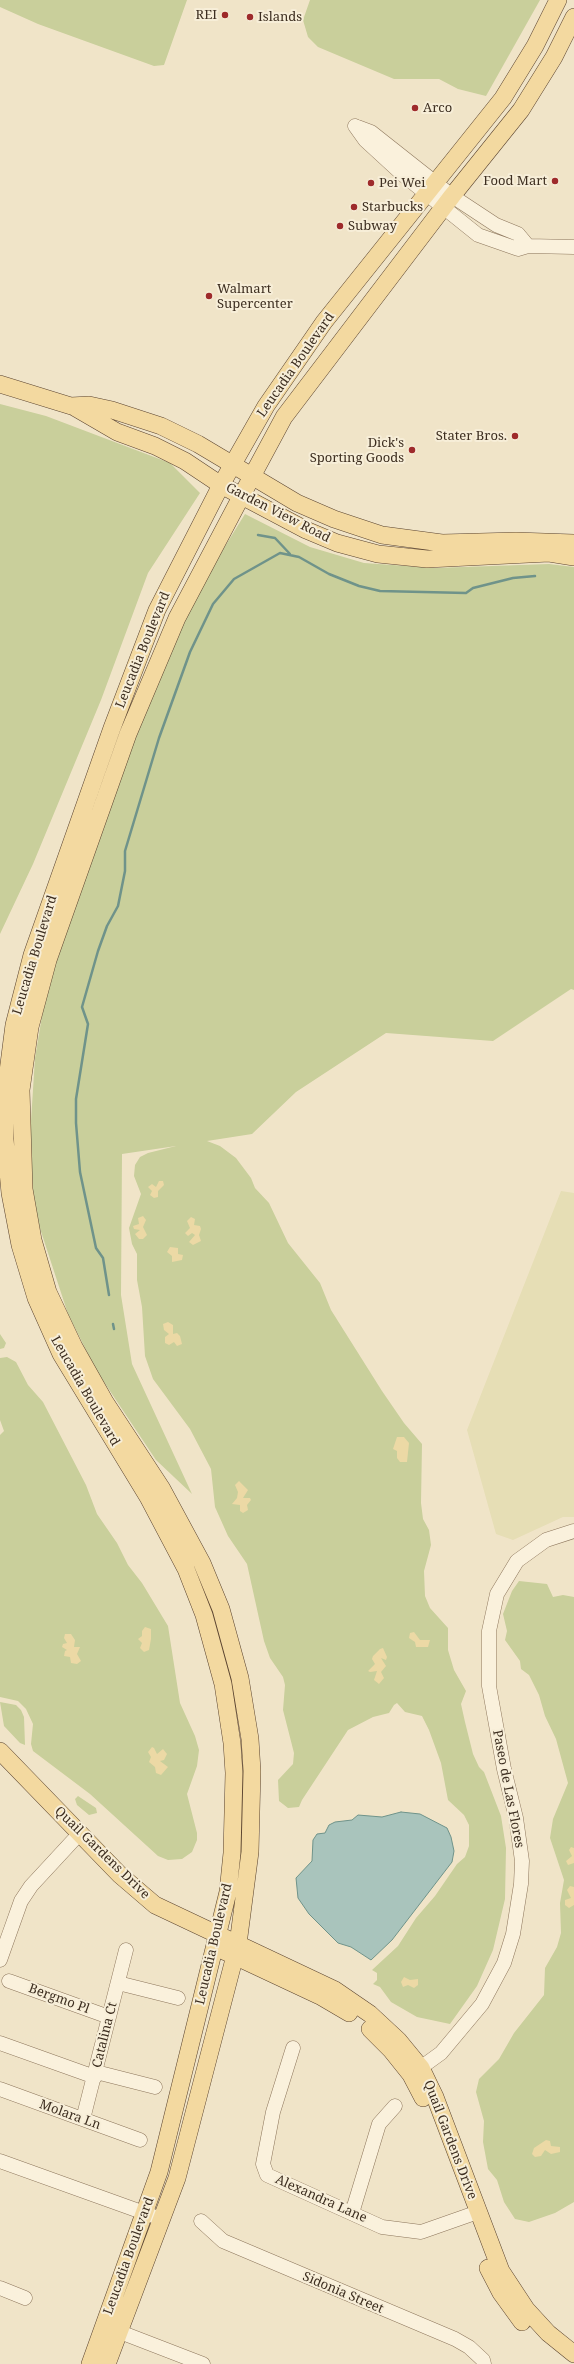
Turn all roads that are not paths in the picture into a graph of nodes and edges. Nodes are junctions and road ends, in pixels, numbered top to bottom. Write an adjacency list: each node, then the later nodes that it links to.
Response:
1 (558, 0): 3 (main road, Leucadia Boulevard)
2 (574, 17): 4 (main road, Leucadia Boulevard)
3 (430, 188): 3 (street); 4 (street); 8 (main road, Leucadia Boulevard)
4 (447, 202): 5 (street); 9 (main road, Leucadia Boulevard)
5 (574, 247)
6 (0, 384): 7 (main road, Garden View Road)
7 (71, 406): 8 (main road, Garden View Road); 10 (main road, Garden View Road)
8 (232, 464): 9 (main road, Garden View Road); 10 (main road, Leucadia Boulevard)
9 (252, 476): 11 (main road, Leucadia Boulevard); 12 (main road, Garden View Road)
10 (221, 485): 11 (main road, Garden View Road); 18 (main road, Leucadia Boulevard)
11 (242, 495): 13 (main road, Garden View Road); 20 (main road, Leucadia Boulevard)
12 (574, 543)
13 (574, 557)
14 (574, 1531): 28 (street, Paseo de Las Flores)
15 (0, 1751): 17 (main road, Quail Gardens Drive)
16 (0, 1766): 17 (main road, Quail Gardens Drive)
17 (76, 1837): 18 (main road, Quail Gardens Drive); 21 (street)
18 (216, 1941): 20 (main road, Quail Gardens Drive); 36 (main road, Leucadia Boulevard)
19 (126, 1950): 23 (street, Catalina Ct)
20 (236, 1950): 28 (main road, Quail Gardens Drive); 39 (main road, Leucadia Boulevard)
21 (0, 1959)
22 (9, 1981): 25 (street, Bergmo Pl)
23 (118, 1983): 24 (street); 25 (street, Catalina Ct)
24 (178, 1998)
25 (110, 2017): 29 (street, Catalina Ct)
26 (0, 2043): 29 (street)
27 (293, 2048): 37 (street, Alexandra Lane)
28 (416, 2071): 38 (main road, Quail Gardens Drive)
29 (95, 2074): 30 (street); 33 (street, Catalina Ct)
30 (155, 2086)
31 (0, 2089): 33 (street, Molara Ln)
32 (395, 2106): 37 (street)
33 (83, 2119): 34 (street, Molara Ln)
34 (140, 2140)
35 (0, 2161): 36 (street)
36 (145, 2213): 39 (street); 45 (main road, Leucadia Boulevard)
37 (352, 2213): 38 (street, Alexandra Lane)
38 (473, 2214): 44 (main road, Quail Gardens Drive); 49 (main road, Quail Gardens Drive)
39 (161, 2219): 43 (main road, Leucadia Boulevard)
40 (201, 2221): 48 (street, Sidonia Street)
41 (0, 2288): 42 (street)
42 (25, 2298)
43 (120, 2332): 46 (main road, Leucadia Boulevard); 47 (street)
44 (574, 2354)
45 (90, 2364)
46 (108, 2364)
47 (204, 2364)
48 (484, 2364)
49 (570, 2364)

